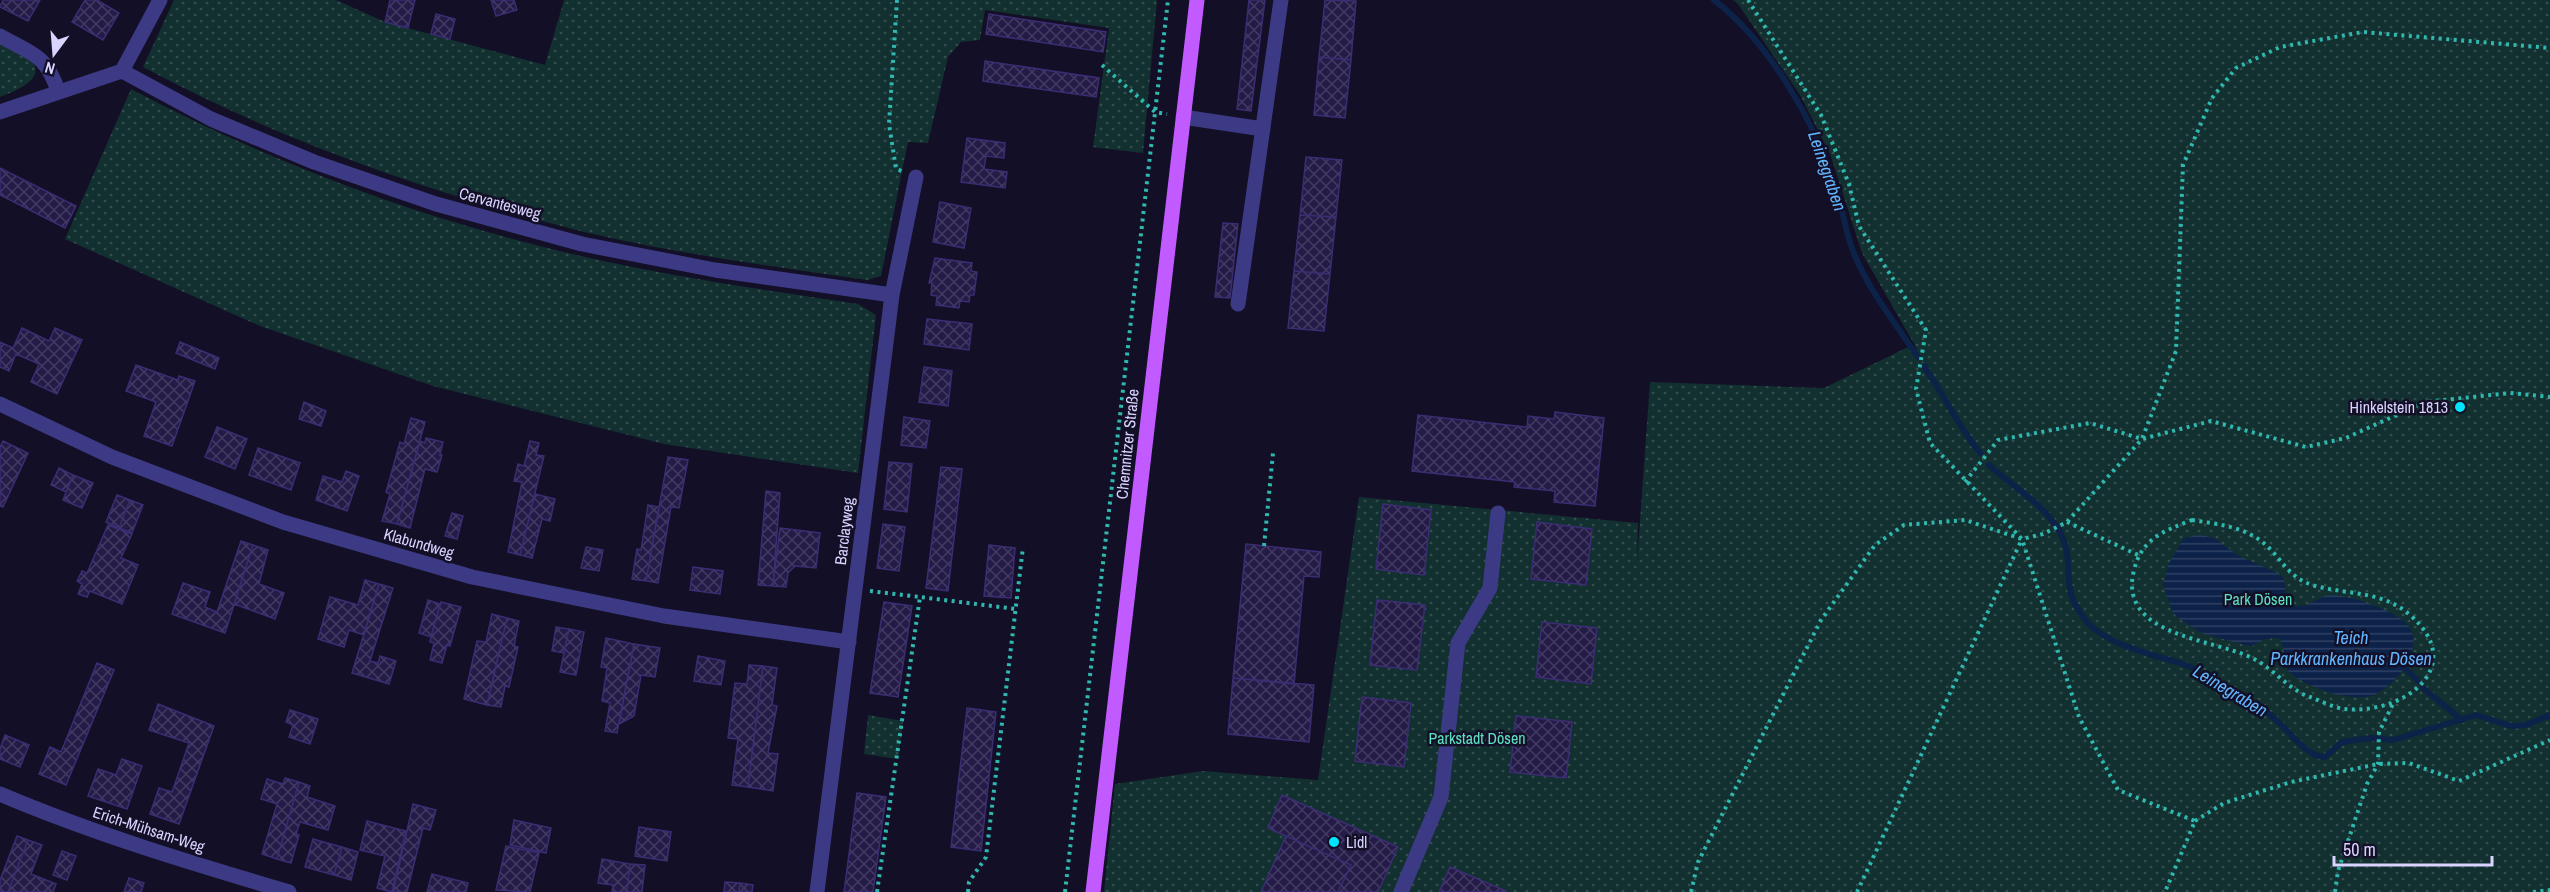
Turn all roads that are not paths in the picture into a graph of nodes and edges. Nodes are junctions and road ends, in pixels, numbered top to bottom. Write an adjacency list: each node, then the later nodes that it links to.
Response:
1 (160, 0): 5 (street)
2 (1197, 0): 8 (main road, Chemnitzer Straße)
3 (1281, 0): 9 (street)
4 (0, 36): 6 (street)
5 (122, 70): 6 (street); 11 (street, Cervantesweg)
6 (58, 91): 7 (street)
7 (0, 112)
8 (1183, 117): 9 (street); 19 (main road, Chemnitzer Straße)
9 (1263, 129): 12 (street)
10 (916, 177): 11 (street, Barclayweg)
11 (892, 295): 15 (street, Barclayweg)
12 (1238, 304)
13 (0, 404): 15 (street, Klabundweg)
14 (1498, 513): 20 (street)
15 (849, 642): 18 (street, Barclayweg)
16 (0, 794): 17 (street, Erich-Mühsam-Weg)
17 (289, 892)
18 (817, 892)
19 (1093, 892)
20 (1401, 892)

